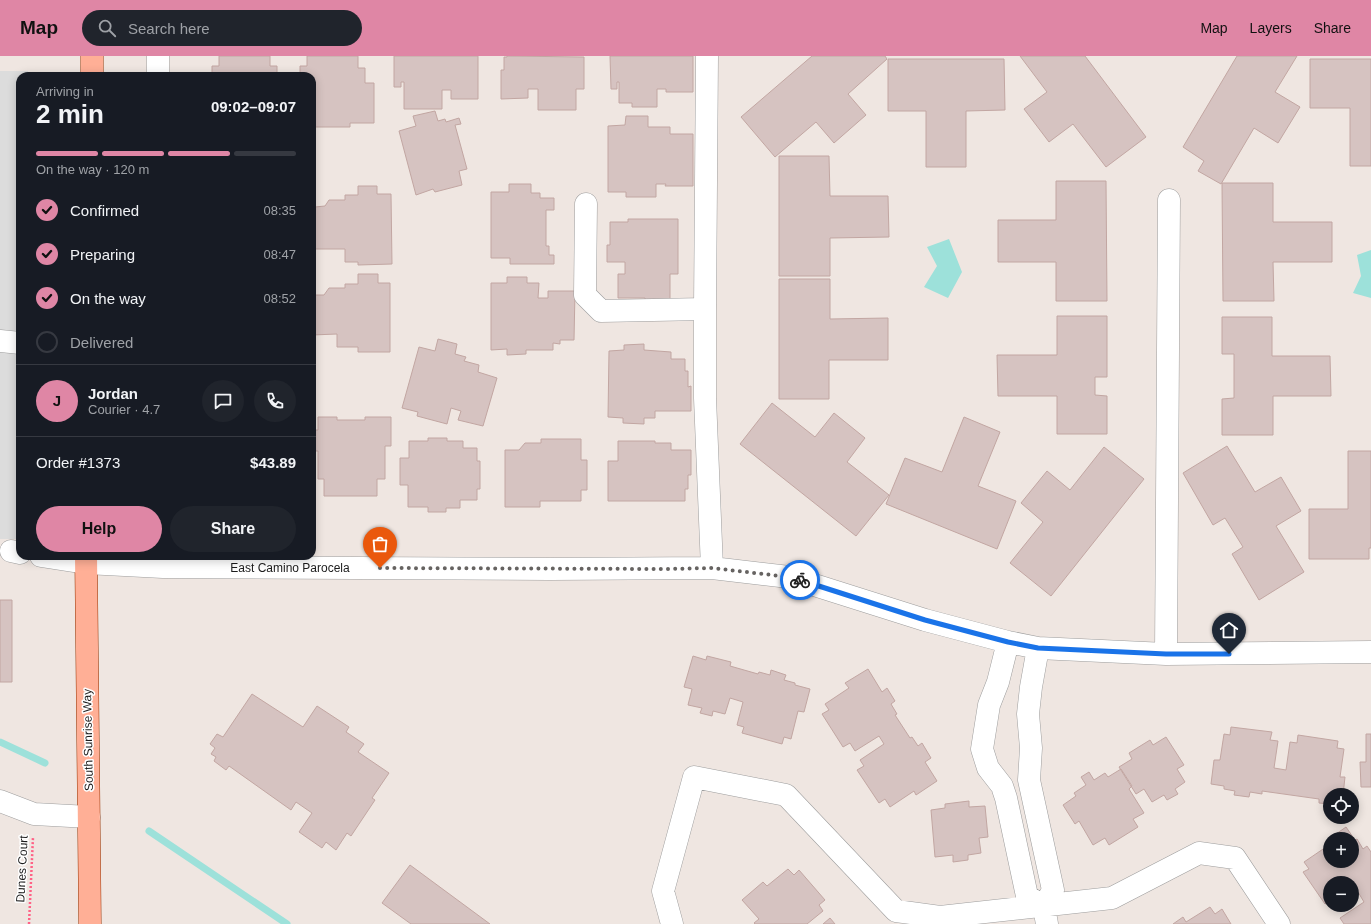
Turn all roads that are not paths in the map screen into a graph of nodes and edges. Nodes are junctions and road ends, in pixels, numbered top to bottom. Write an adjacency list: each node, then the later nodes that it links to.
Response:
1 (92, 56): 4 (main road)
2 (158, 56): 5 (street)
3 (707, 56): 8 (street)
4 (92, 72)
5 (158, 72)
6 (1169, 200): 17 (street)
7 (586, 204): 8 (street)
8 (705, 309): 13 (street)
9 (0, 341): 10 (street)
10 (16, 343)
11 (86, 560): 12 (street, East Camino Parocela); 21 (main road, South Sunrise Way)
12 (163, 562): 13 (street, East Camino Parocela)
13 (712, 568): 14 (street, East Camino Parocela)
14 (1008, 642): 15 (street, East Camino Parocela); 19 (street)
15 (1038, 648): 17 (street, East Camino Parocela); 18 (street)
16 (1371, 652): 17 (street, East Camino Parocela)
17 (1166, 654)
18 (1029, 774): 19 (street); 22 (street)
19 (995, 777): 22 (street)
20 (0, 801): 21 (street)
21 (89, 817): 23 (main road, South Sunrise Way)
22 (1045, 915): 24 (street); 25 (street)
23 (90, 924)
24 (672, 924)
25 (1279, 924)

